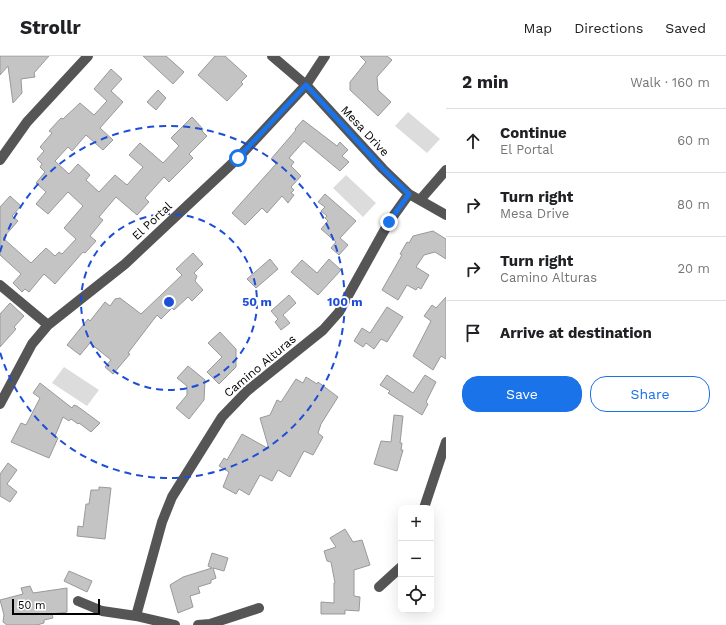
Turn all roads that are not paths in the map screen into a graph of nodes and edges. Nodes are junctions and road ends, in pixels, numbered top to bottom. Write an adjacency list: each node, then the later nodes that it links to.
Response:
1 (88, 56): 5 (street)
2 (272, 56): 4 (street, Mesa Drive)
3 (325, 56): 4 (street, El Portal)
4 (306, 85): 7 (street, Mesa Drive); 11 (street, El Portal)
5 (0, 160)
6 (446, 170): 8 (street)
7 (409, 194): 8 (street, Mesa Drive); 19 (street, Camino Alturas)
8 (420, 200): 9 (street, Mesa Drive)
9 (446, 214)
10 (0, 287): 11 (street)
11 (48, 325): 12 (street, El Portal)
12 (0, 404)
13 (446, 442): 14 (street)
14 (425, 505)
15 (398, 570): 16 (street)
16 (379, 587)
17 (78, 601): 19 (street)
18 (259, 608): 21 (street)
19 (136, 616): 20 (street)
20 (175, 625)
21 (198, 625)

